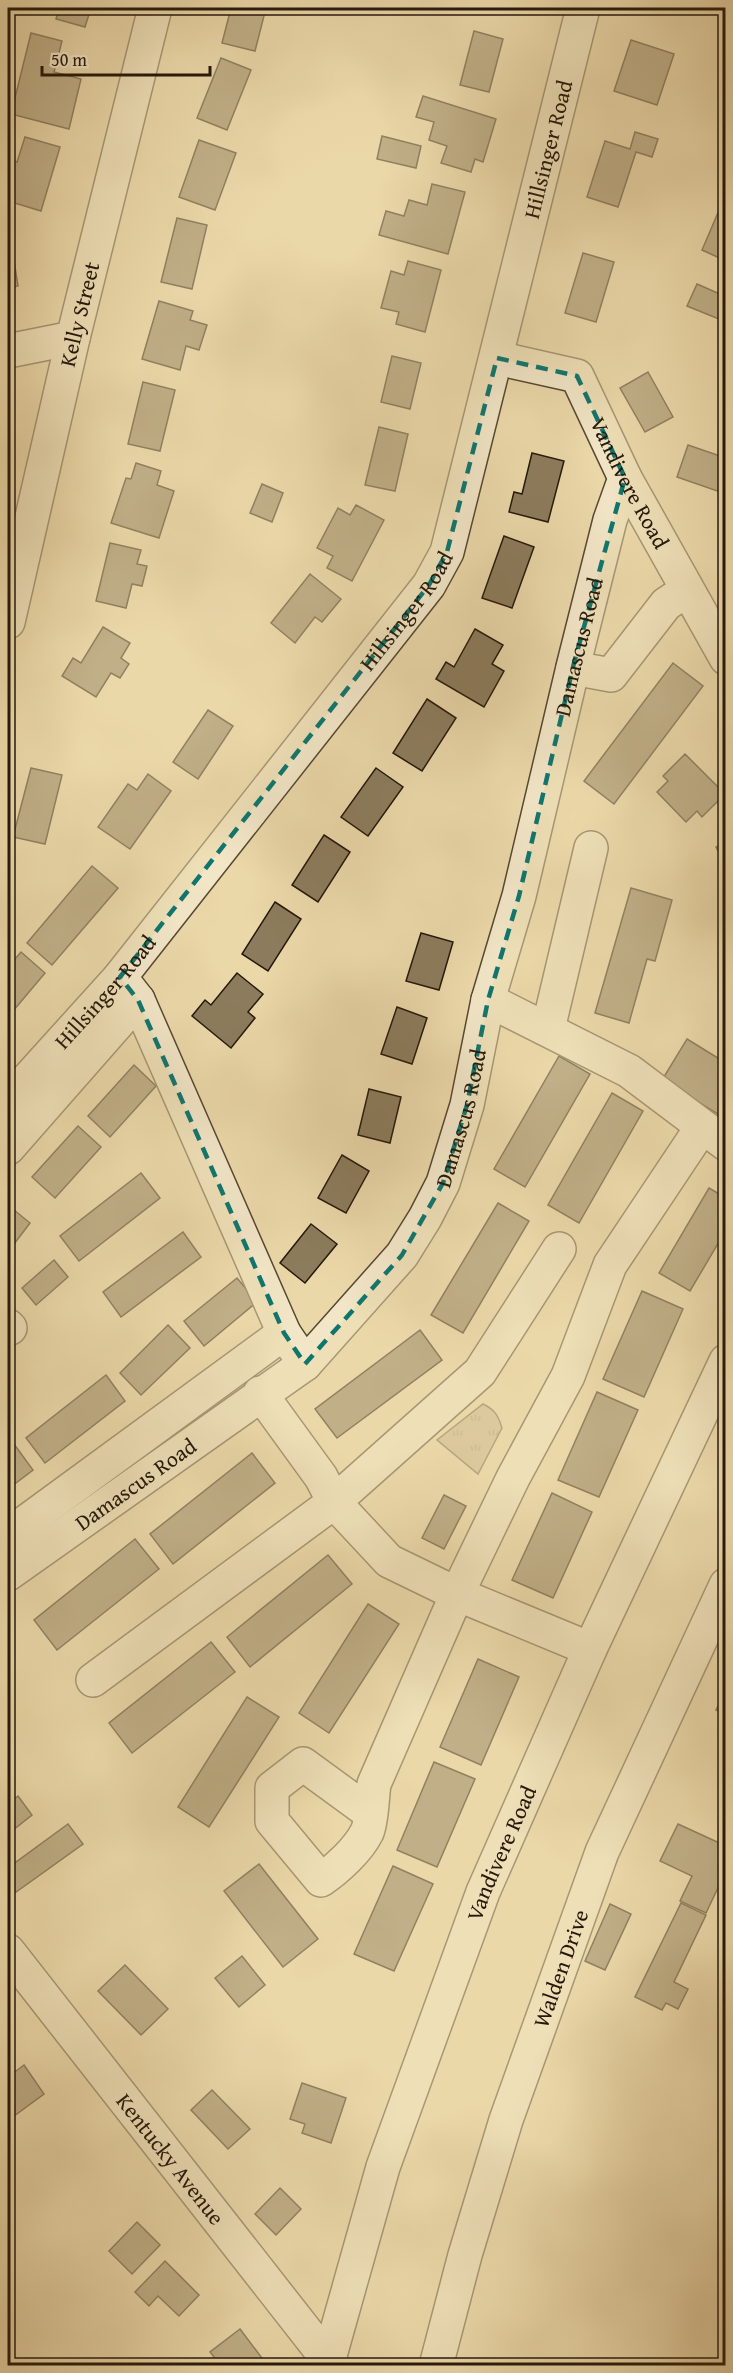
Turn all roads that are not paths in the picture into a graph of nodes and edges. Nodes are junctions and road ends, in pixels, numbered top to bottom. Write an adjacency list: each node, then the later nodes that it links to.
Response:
1 (155, 8): 3 (street, Kelly Street)
2 (583, 8): 5 (street, Hillsinger Road)
3 (73, 338): 4 (street); 8 (street, Kelly Street)
4 (8, 351)
5 (497, 358): 6 (street, Vandivere Road); 12 (street, Hillsinger Road)
6 (624, 478): 7 (street, Vandivere Road); 10 (street, Damascus Road)
7 (687, 590): 9 (street, Vandivere Road); 10 (street)
8 (8, 622)
9 (725, 658)
10 (573, 668): 13 (street, Damascus Road)
11 (591, 848): 14 (street)
12 (129, 988): 15 (street, Hillsinger Road); 17 (street); 19 (street)
13 (488, 1000): 14 (street); 21 (street, Damascus Road)
14 (548, 1029): 16 (street)
15 (8, 1101)
16 (714, 1136): 29 (street)
17 (8, 1148)
18 (559, 1249): 25 (street)
19 (284, 1333): 21 (street); 23 (street)
20 (726, 1361): 30 (street, Vandivere Road)
21 (305, 1364): 22 (street, Damascus Road)
22 (260, 1393): 24 (street, Damascus Road); 25 (street)
23 (128, 1447): 24 (street); 26 (street)
24 (145, 1475): 27 (street, Damascus Road)
25 (334, 1502): 29 (street); 31 (street)
26 (8, 1535)
27 (8, 1574)
28 (726, 1585): 35 (street, Walden Drive)
29 (457, 1594): 30 (street); 32 (street)
30 (590, 1649): 34 (street, Vandivere Road)
31 (93, 1680)
32 (370, 1813)
33 (8, 1951): 34 (street, Kentucky Avenue)
34 (329, 2363)
35 (436, 2366)

